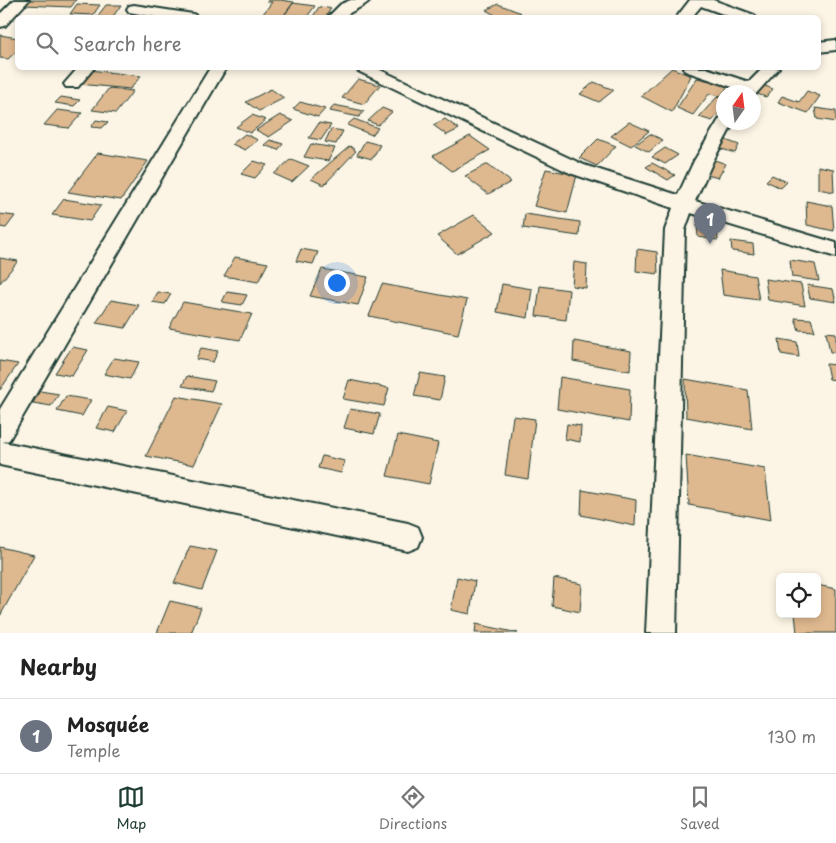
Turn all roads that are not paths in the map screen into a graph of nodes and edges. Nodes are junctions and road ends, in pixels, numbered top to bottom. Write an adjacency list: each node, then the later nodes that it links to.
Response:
1 (22, 0): 9 (street)
2 (362, 0): 6 (street)
3 (699, 0): 7 (street); 8 (street)
4 (135, 9): 5 (street)
5 (174, 15)
6 (337, 15)
7 (686, 15)
8 (741, 15)
9 (0, 22)
10 (821, 36): 11 (street)
11 (836, 38)
12 (836, 45): 13 (street)
13 (821, 47)
14 (84, 70): 19 (street)
15 (217, 70): 25 (street)
16 (368, 70): 23 (street)
17 (696, 70): 20 (street)
18 (769, 70): 21 (street)
19 (72, 84)
20 (737, 85)
21 (755, 85)
22 (721, 130): 23 (street)
23 (683, 204): 24 (street); 28 (street)
24 (836, 250)
25 (0, 432)
26 (0, 453): 27 (street)
27 (408, 537)
28 (660, 633)

